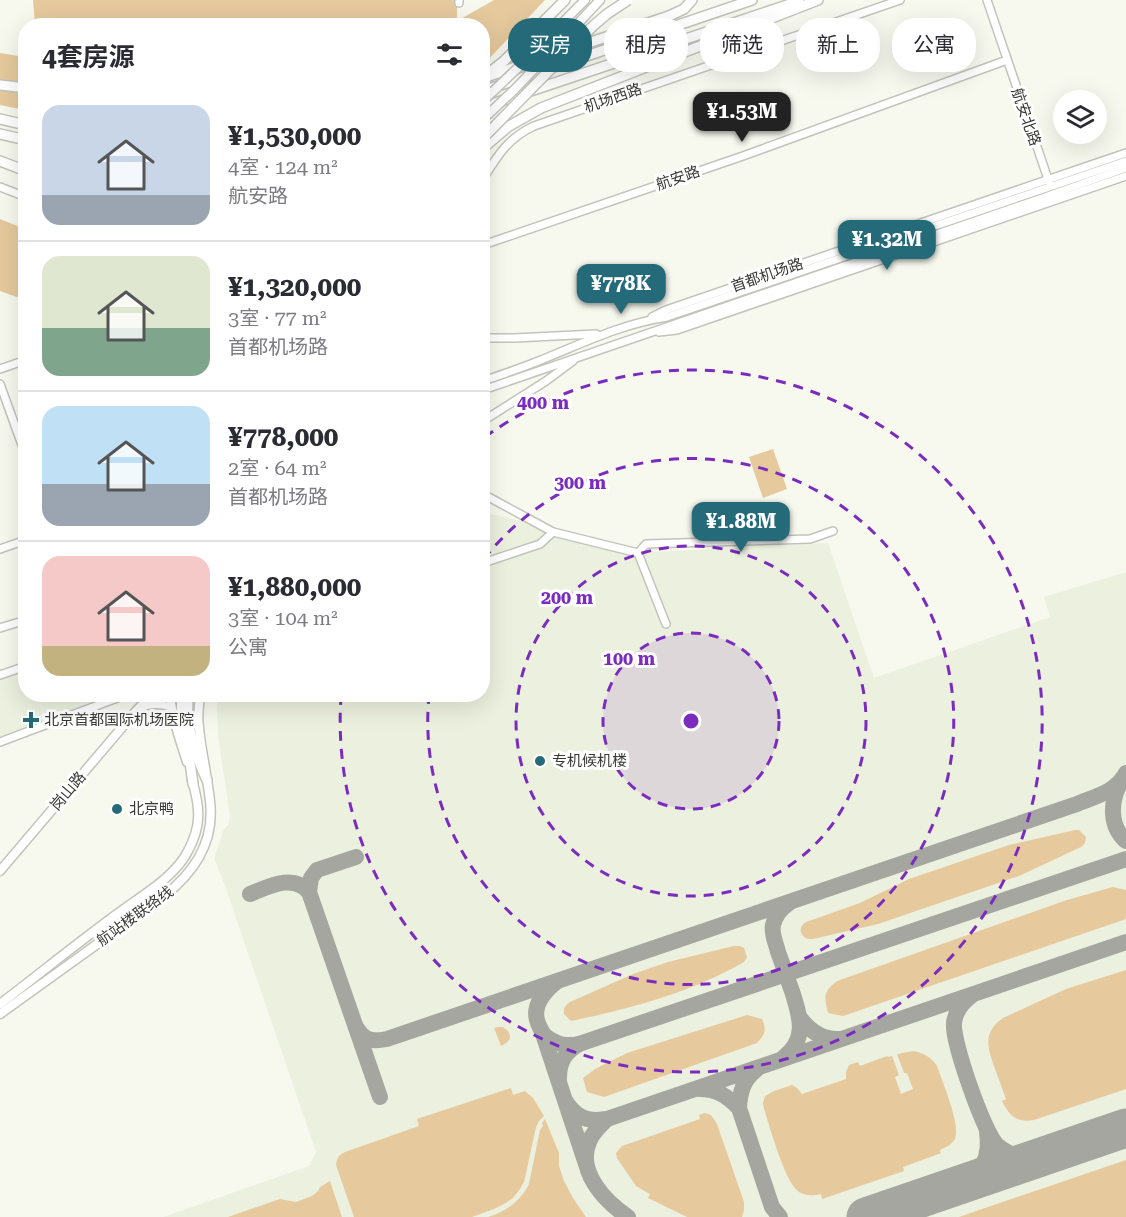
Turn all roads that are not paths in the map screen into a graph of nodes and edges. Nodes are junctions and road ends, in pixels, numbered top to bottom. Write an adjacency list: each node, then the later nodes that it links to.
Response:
1 (565, 0): 12 (highway)
2 (585, 0): 17 (main road, bridge)
3 (600, 0): 19 (main road, bridge)
4 (628, 0): 22 (highway, bridge)
5 (692, 0): 13 (highway)
6 (752, 0): 16 (highway)
7 (802, 0): 18 (highway)
8 (818, 0): 25 (highway)
9 (900, 0): 29 (street, 机场西路)
10 (987, 0): 11 (street, 航安北路)
11 (1007, 60): 34 (street, 航安北路); 36 (street, 航安路)
12 (490, 72)
13 (490, 75)
14 (0, 84): 15 (highway)
15 (18, 87)
16 (490, 89)
17 (490, 94)
18 (490, 105)
19 (490, 112)
20 (0, 119): 21 (highway)
21 (18, 123)
22 (490, 131)
23 (0, 134): 24 (highway)
24 (18, 138)
25 (490, 142)
26 (1126, 153): 34 (street, 首都机场路)
27 (0, 161): 30 (highway)
28 (1126, 161): 34 (street, 首都机场路)
29 (490, 167)
30 (18, 168)
31 (1126, 168): 34 (street, 首都机场路)
32 (1126, 176): 34 (street, 首都机场路)
33 (0, 187): 35 (street)
34 (1052, 190): 37 (street, 首都机场路); 39 (street, 首都机场路)
35 (18, 194)
36 (490, 243)
37 (602, 334): 38 (street, 首都机场路); 39 (street); 43 (street, 首都机场路)
38 (490, 338)
39 (606, 348): 40 (street, 首都机场路)
40 (579, 356): 45 (street, 首都机场路); 46 (street)
41 (18, 363): 42 (street)
42 (0, 369)
43 (490, 379)
44 (0, 384): 47 (street)
45 (490, 388)
46 (490, 417)
47 (18, 434)
48 (490, 498): 50 (street)
49 (833, 531): 53 (street)
50 (553, 532): 53 (street); 54 (street)
51 (18, 543): 52 (street)
52 (0, 549)
53 (638, 553): 56 (street)
54 (490, 561)
55 (18, 622): 57 (street)
56 (666, 624)
57 (0, 628)
58 (18, 669): 59 (street)
59 (0, 675)
60 (106, 702): 69 (street)
61 (145, 702): 67 (main road, 岗山路)
62 (171, 702): 66 (main road, 航站楼联络线)
63 (181, 702): 68 (highway)
64 (188, 702): 68 (highway)
65 (200, 702): 70 (main road, 航站楼联络线)
66 (171, 707): 67 (street); 71 (main road, 航站楼联络线)
67 (136, 711): 72 (main road, 岗山路)
68 (185, 724): 70 (highway); 71 (highway)
69 (0, 742)
70 (207, 780): 74 (main road, 航站楼联络线)
71 (193, 784): 73 (main road, 航站楼联络线)
72 (0, 871)
73 (0, 1004)
74 (0, 1014)

